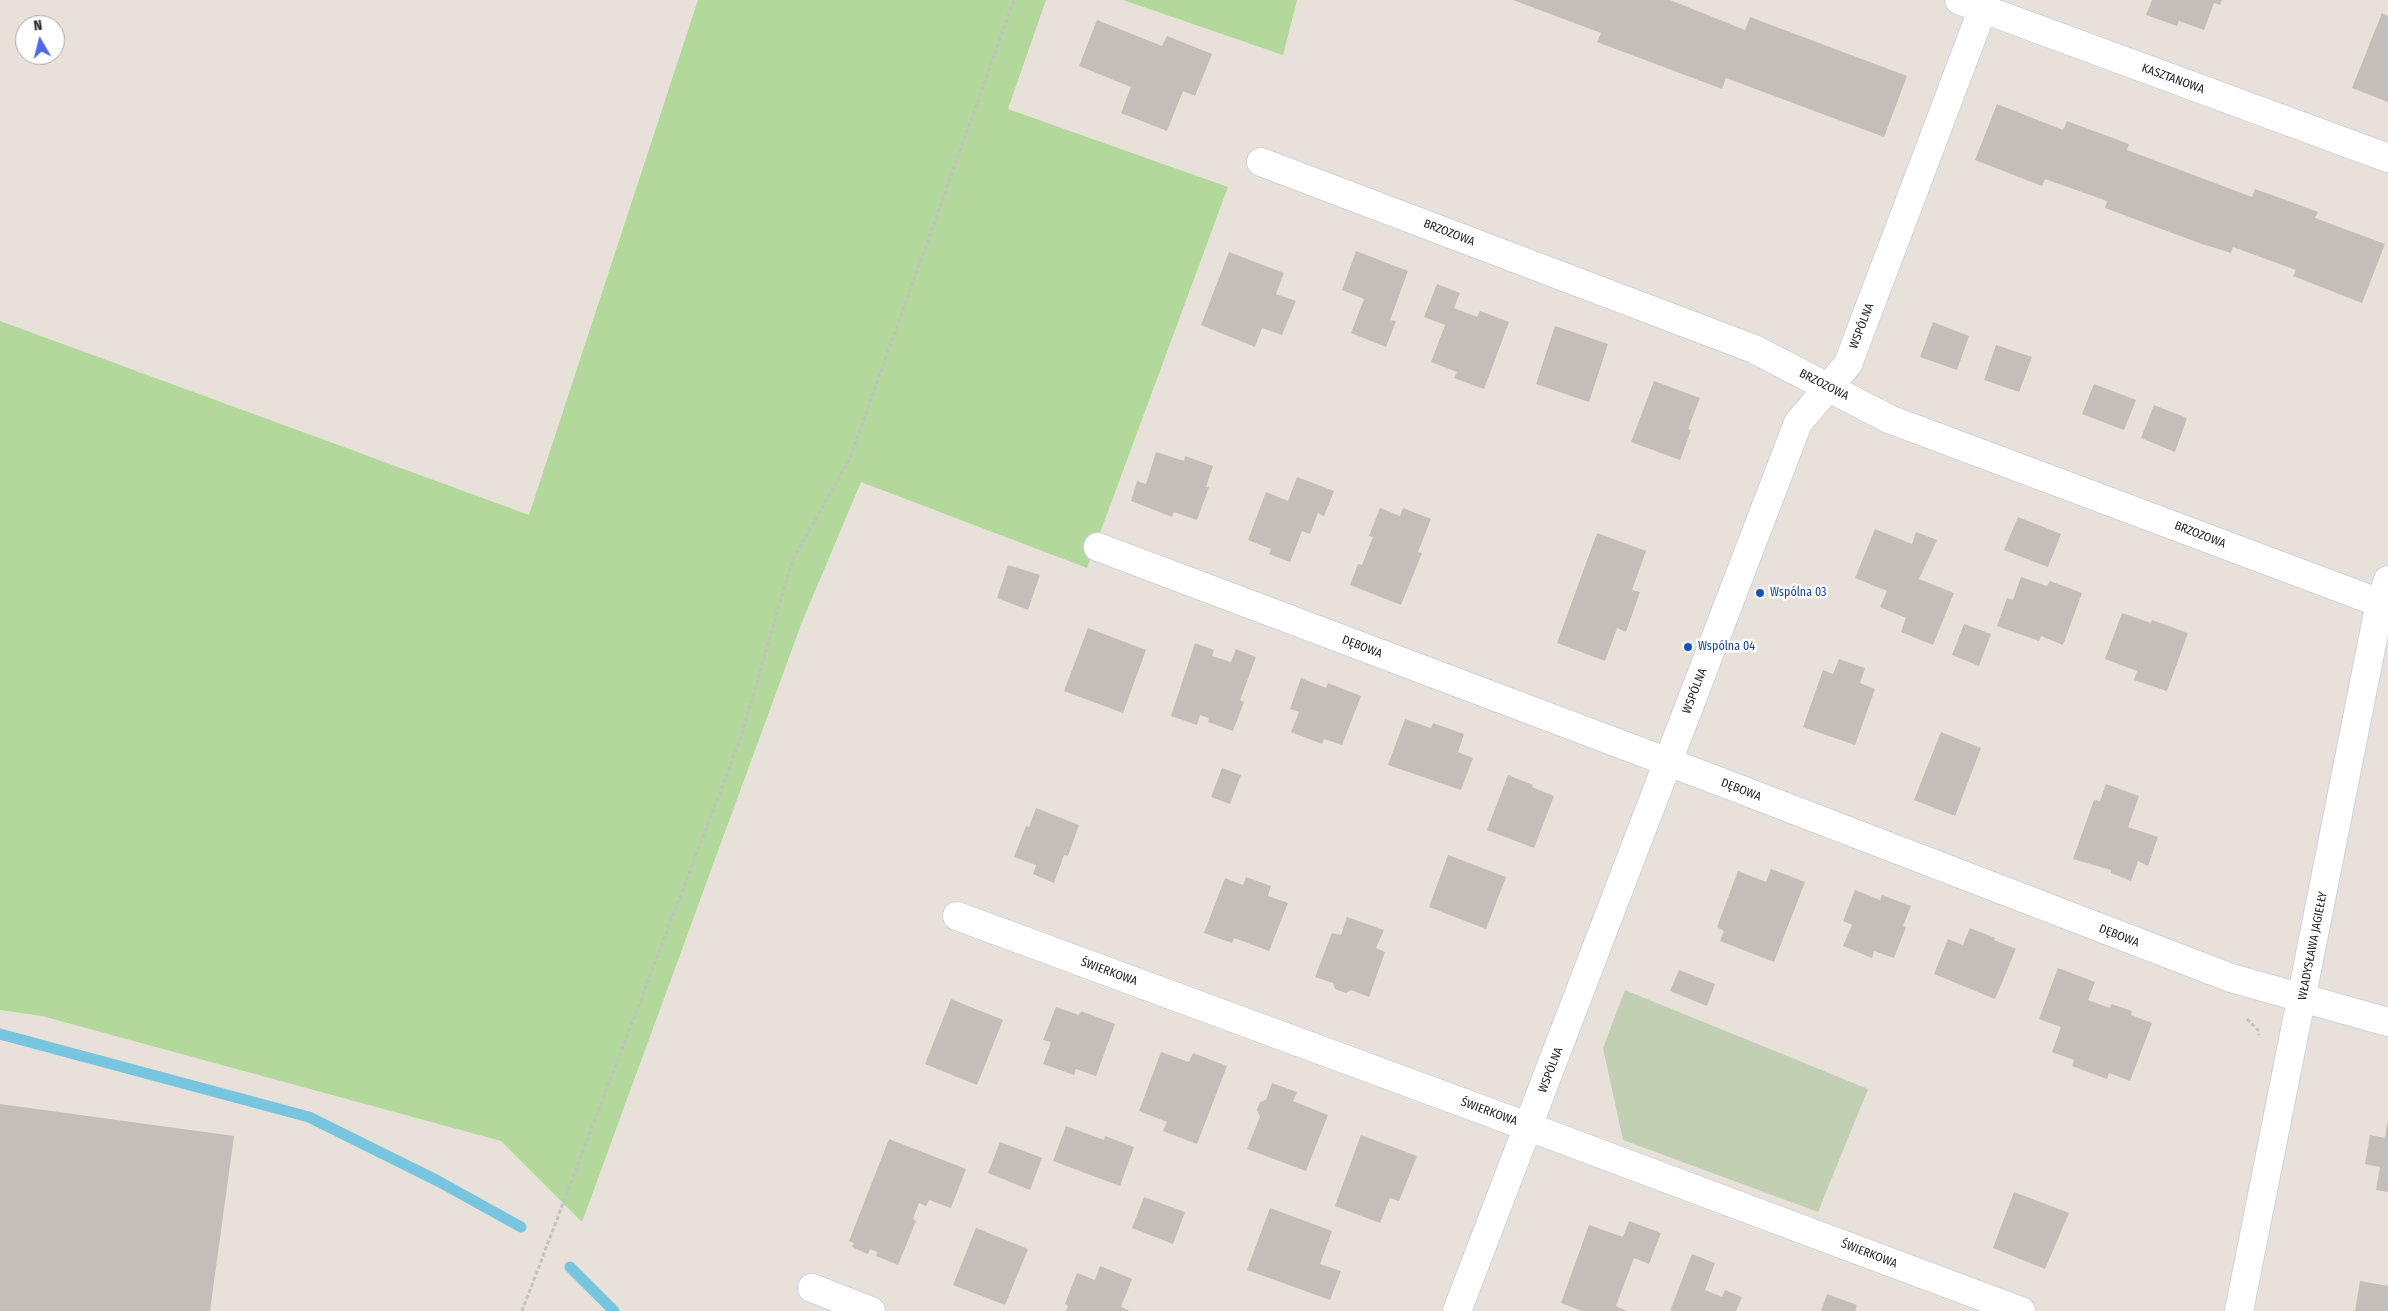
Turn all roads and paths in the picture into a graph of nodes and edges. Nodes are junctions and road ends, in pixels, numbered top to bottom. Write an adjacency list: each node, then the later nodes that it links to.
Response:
1 (1014, 0): 14 (path)
2 (1976, 3): 3 (street, KASZTANOWA); 5 (street, WSPÓLNA)
3 (2388, 158)
4 (1261, 162): 5 (street, BRZOZOWA)
5 (1828, 388): 7 (street, BRZOZOWA); 8 (street, WSPÓLNA)
6 (1098, 547): 8 (street, DĘBOWA)
7 (2385, 596): 10 (street, WŁADYSŁAWA JAGIEŁŁY)
8 (1667, 763): 10 (street, DĘBOWA); 12 (street, WSPÓLNA)
9 (956, 916): 12 (street, ŚWIERKOWA)
10 (2302, 999): 11 (street, DĘBOWA); 18 (street, WŁADYSŁAWA JAGIEŁŁY)
11 (2388, 1022)
12 (1529, 1127): 16 (street, WSPÓLNA); 17 (street, ŚWIERKOWA)
13 (812, 1288): 15 (street)
14 (522, 1311)
15 (871, 1311)
16 (1457, 1311)
17 (2021, 1311)
18 (2239, 1311)

